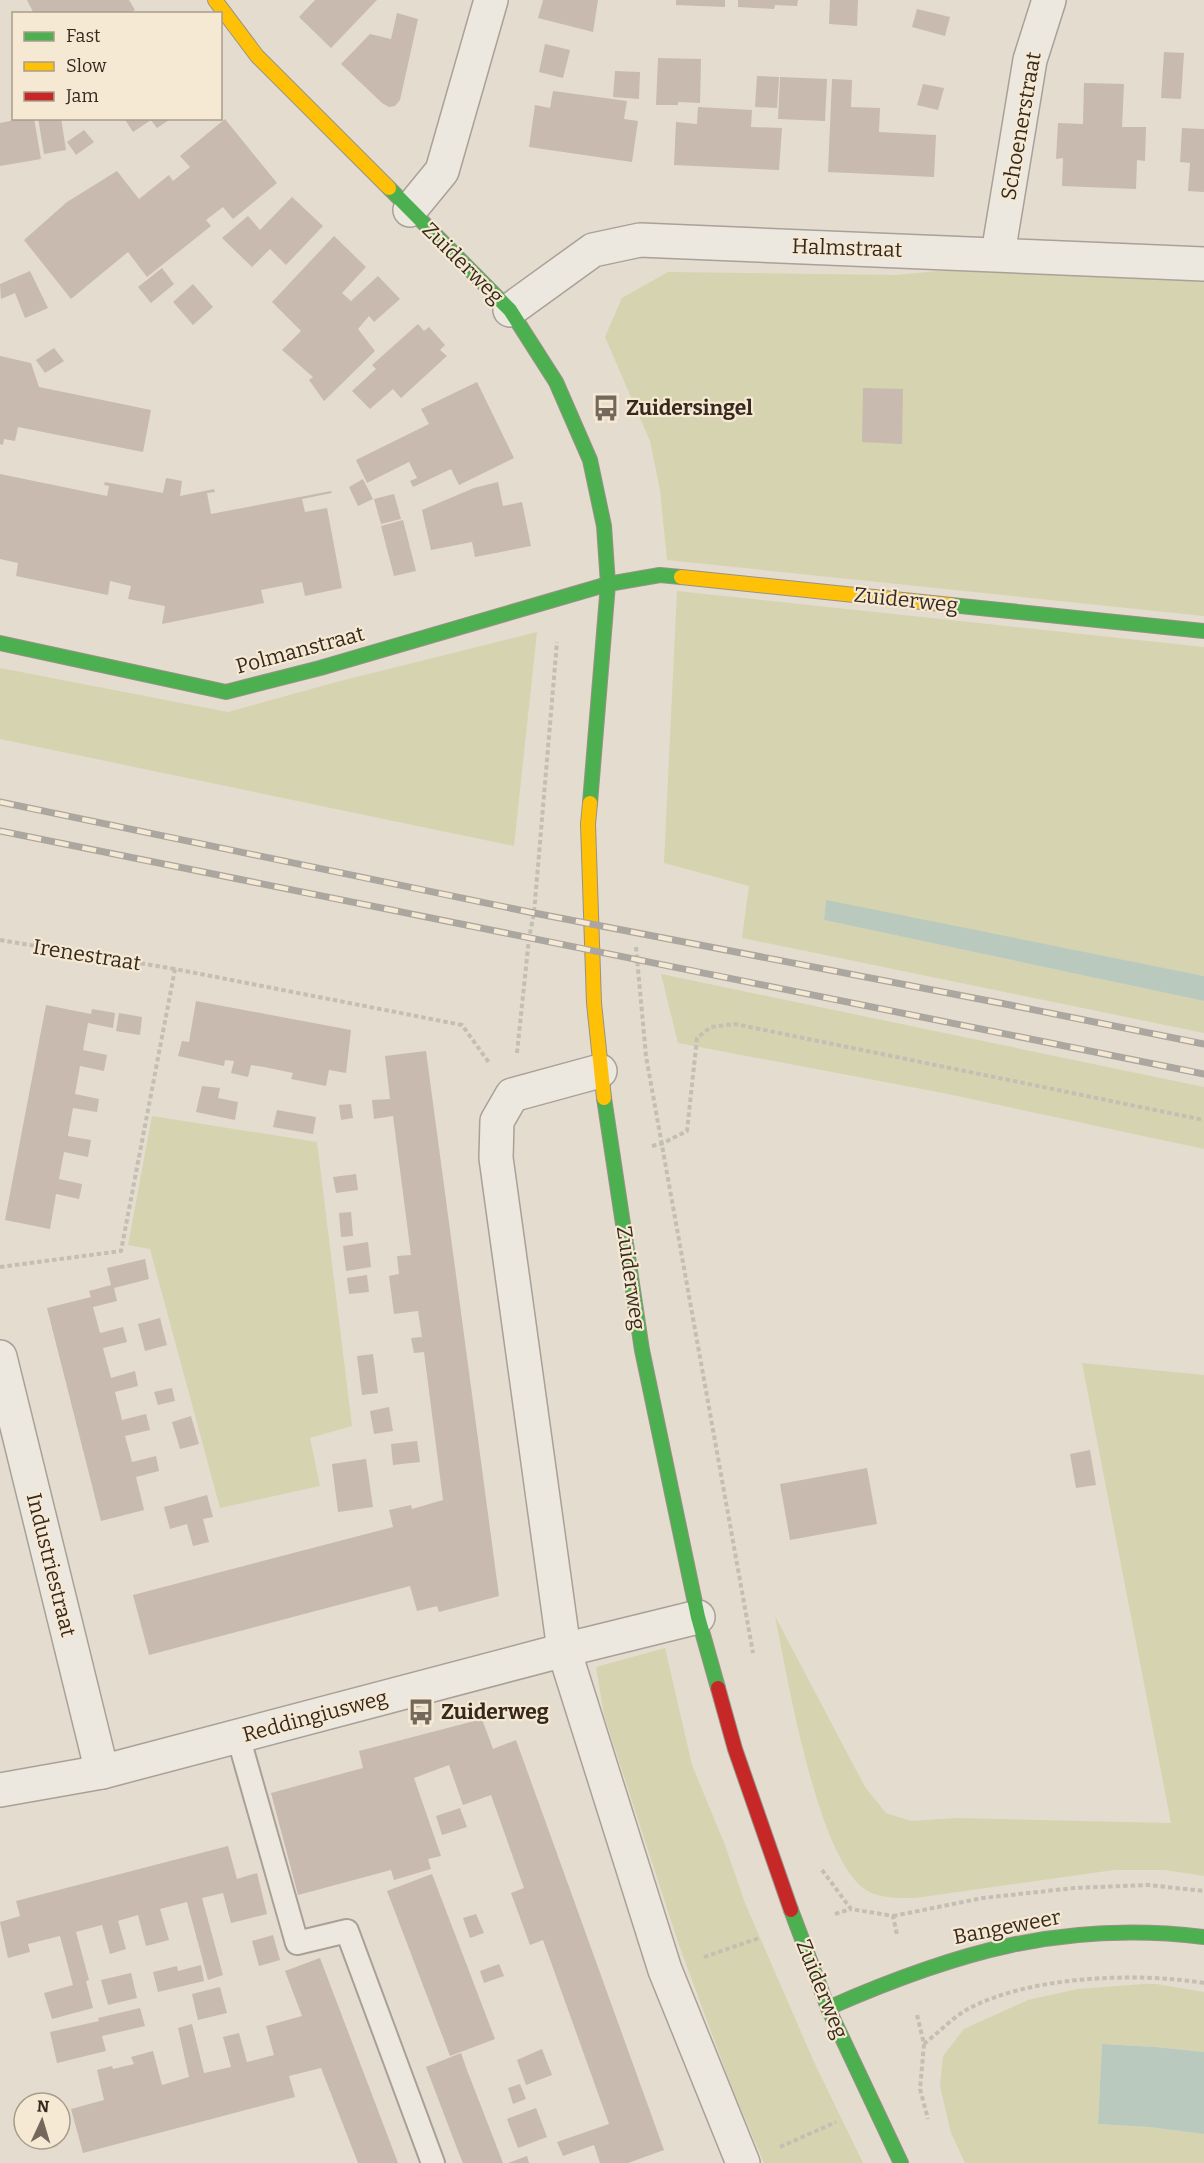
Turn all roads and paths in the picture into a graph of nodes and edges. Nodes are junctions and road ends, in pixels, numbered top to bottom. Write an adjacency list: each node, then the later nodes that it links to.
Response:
1 (215, 0): 4 (street, Zuiderweg)
2 (491, 0): 4 (street)
3 (1049, 0): 5 (street, Schoenerstraat)
4 (410, 210): 7 (street, Zuiderweg)
5 (998, 254): 6 (street, Halmstraat); 7 (street, Halmstraat)
6 (1204, 264)
7 (510, 310): 8 (street, Zuiderweg)
8 (608, 584): 9 (street, Zuiderweg); 11 (street, Polmanstraat); 15 (street, Zuiderweg)
9 (1204, 631)
10 (557, 634): 16 (path)
11 (0, 643)
12 (0, 940): 13 (path, Irenestraat)
13 (175, 969): 16 (path, Irenestraat); 20 (path)
14 (646, 1056): 18 (path)
15 (600, 1071): 16 (street); 19 (street, Zuiderweg)
16 (512, 1095): 23 (street)
17 (1204, 1120): 18 (path)
18 (661, 1144): 19 (path); 24 (path)
19 (612, 1153): 22 (street, Zuiderweg)
20 (0, 1267)
21 (0, 1357): 26 (street, Industriestraat)
22 (698, 1617): 23 (street, Reddingiusweg); 32 (street, Zuiderweg)
23 (564, 1650): 25 (street, Reddingiusweg); 36 (street)
24 (753, 1653)
25 (237, 1736): 26 (street, Reddingiusweg); 35 (lane)
26 (102, 1772): 27 (street, Reddingiusweg)
27 (0, 1790)
28 (820, 1868): 30 (path)
29 (1204, 1937): 30 (street, Bangeweer)
30 (907, 1974): 32 (street, Bangeweer); 33 (path)
31 (1204, 1983): 33 (path)
32 (828, 2008): 34 (street, Zuiderweg)
33 (924, 2044): 34 (path)
34 (873, 2106): 36 (path); 37 (street, Zuiderweg)
35 (433, 2163)
36 (743, 2163)
37 (901, 2163)

